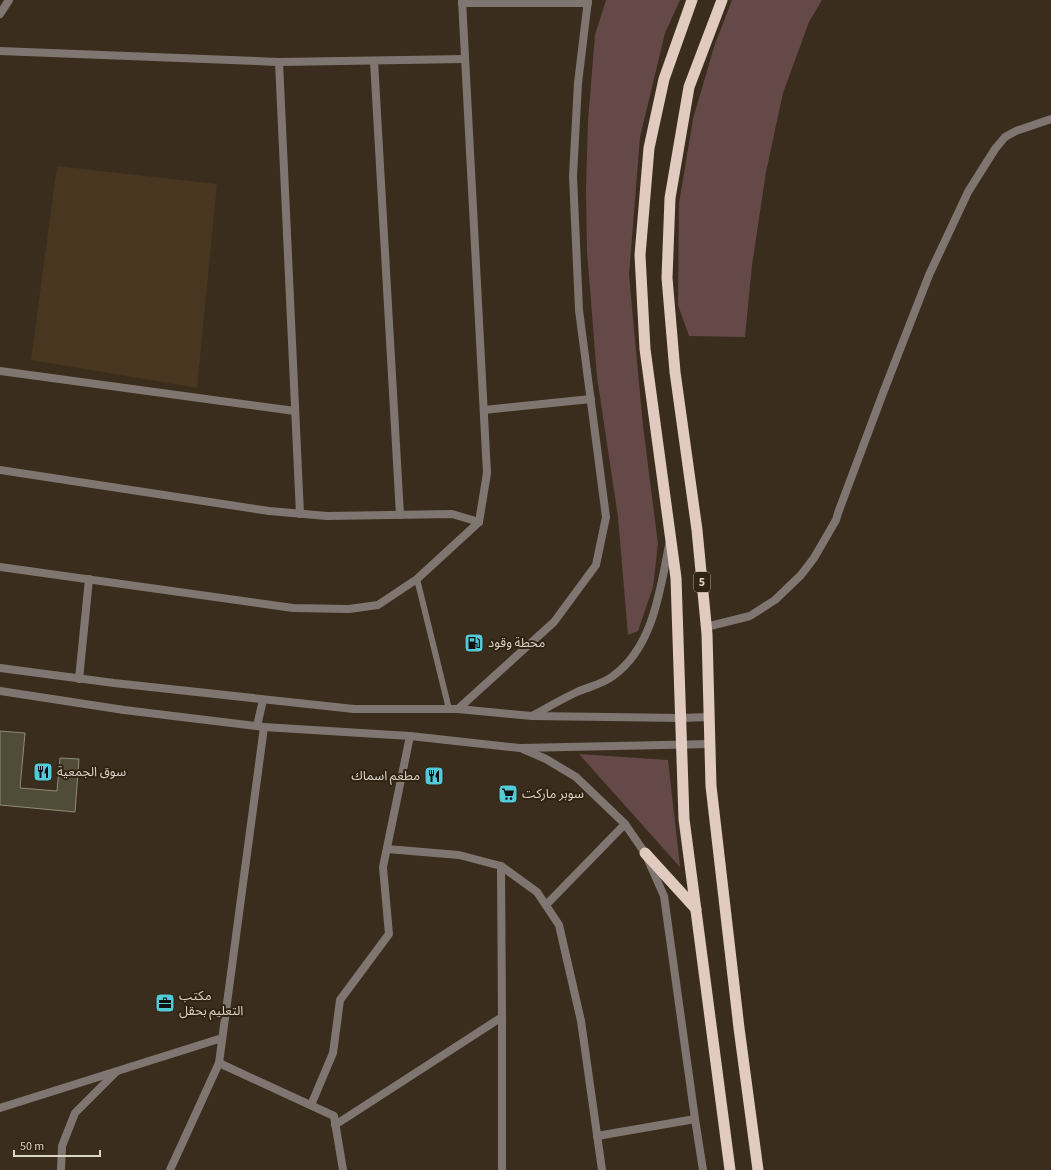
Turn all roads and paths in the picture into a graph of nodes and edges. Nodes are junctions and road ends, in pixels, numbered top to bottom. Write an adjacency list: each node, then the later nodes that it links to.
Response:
1 (10, 0): 6 (street)
2 (692, 0): 20 (highway, 5)
3 (722, 0): 24 (highway, 5)
4 (588, 1): 5 (street); 13 (street)
5 (462, 2): 8 (street)
6 (0, 14)
7 (0, 51): 10 (street)
8 (465, 59): 9 (street); 14 (street)
9 (374, 60): 10 (street); 18 (street)
10 (279, 62): 15 (street)
11 (1051, 119): 24 (street)
12 (0, 371): 15 (street)
13 (591, 399): 14 (street); 29 (street)
14 (484, 410): 19 (street)
15 (295, 411): 17 (street)
16 (0, 470): 17 (street)
17 (300, 514): 18 (street)
18 (400, 515): 19 (street)
19 (479, 522): 23 (street)
20 (671, 537): 30 (street); 32 (highway, 5)
21 (0, 567): 22 (street)
22 (89, 579): 23 (street); 26 (street)
23 (417, 579): 29 (lane)
24 (706, 627): 31 (highway, 5)
25 (0, 668): 26 (street)
26 (79, 679): 28 (street)
27 (0, 691): 33 (street)
28 (263, 700): 29 (street); 33 (street)
29 (453, 709): 30 (street)
30 (532, 716): 32 (street)
31 (709, 716): 32 (street); 36 (highway, 5)
32 (681, 718): 35 (highway, 5)
33 (260, 726): 34 (street); 45 (street)
34 (410, 736): 37 (street); 39 (street)
35 (682, 743): 36 (street); 37 (street); 43 (highway, 5)
36 (710, 744): 60 (highway, 5)
37 (520, 748): 38 (street)
38 (625, 824): 40 (street); 42 (street)
39 (387, 849): 41 (street); 48 (street)
40 (645, 853): 43 (highway); 50 (street)
41 (501, 866): 42 (street); 44 (street)
42 (546, 905): 52 (street)
43 (696, 909): 59 (highway, 5)
44 (502, 1017): 51 (street); 56 (street)
45 (222, 1038): 46 (street); 47 (street)
46 (218, 1063): 48 (street); 54 (street)
47 (118, 1071): 49 (street); 53 (street)
48 (310, 1105): 51 (street)
49 (0, 1108)
50 (695, 1119): 52 (street); 58 (street)
51 (335, 1124): 55 (street)
52 (597, 1136): 57 (street)
53 (61, 1170)
54 (170, 1170)
55 (343, 1170)
56 (502, 1170)
57 (602, 1170)
58 (703, 1170)
59 (730, 1170)
60 (758, 1170)

